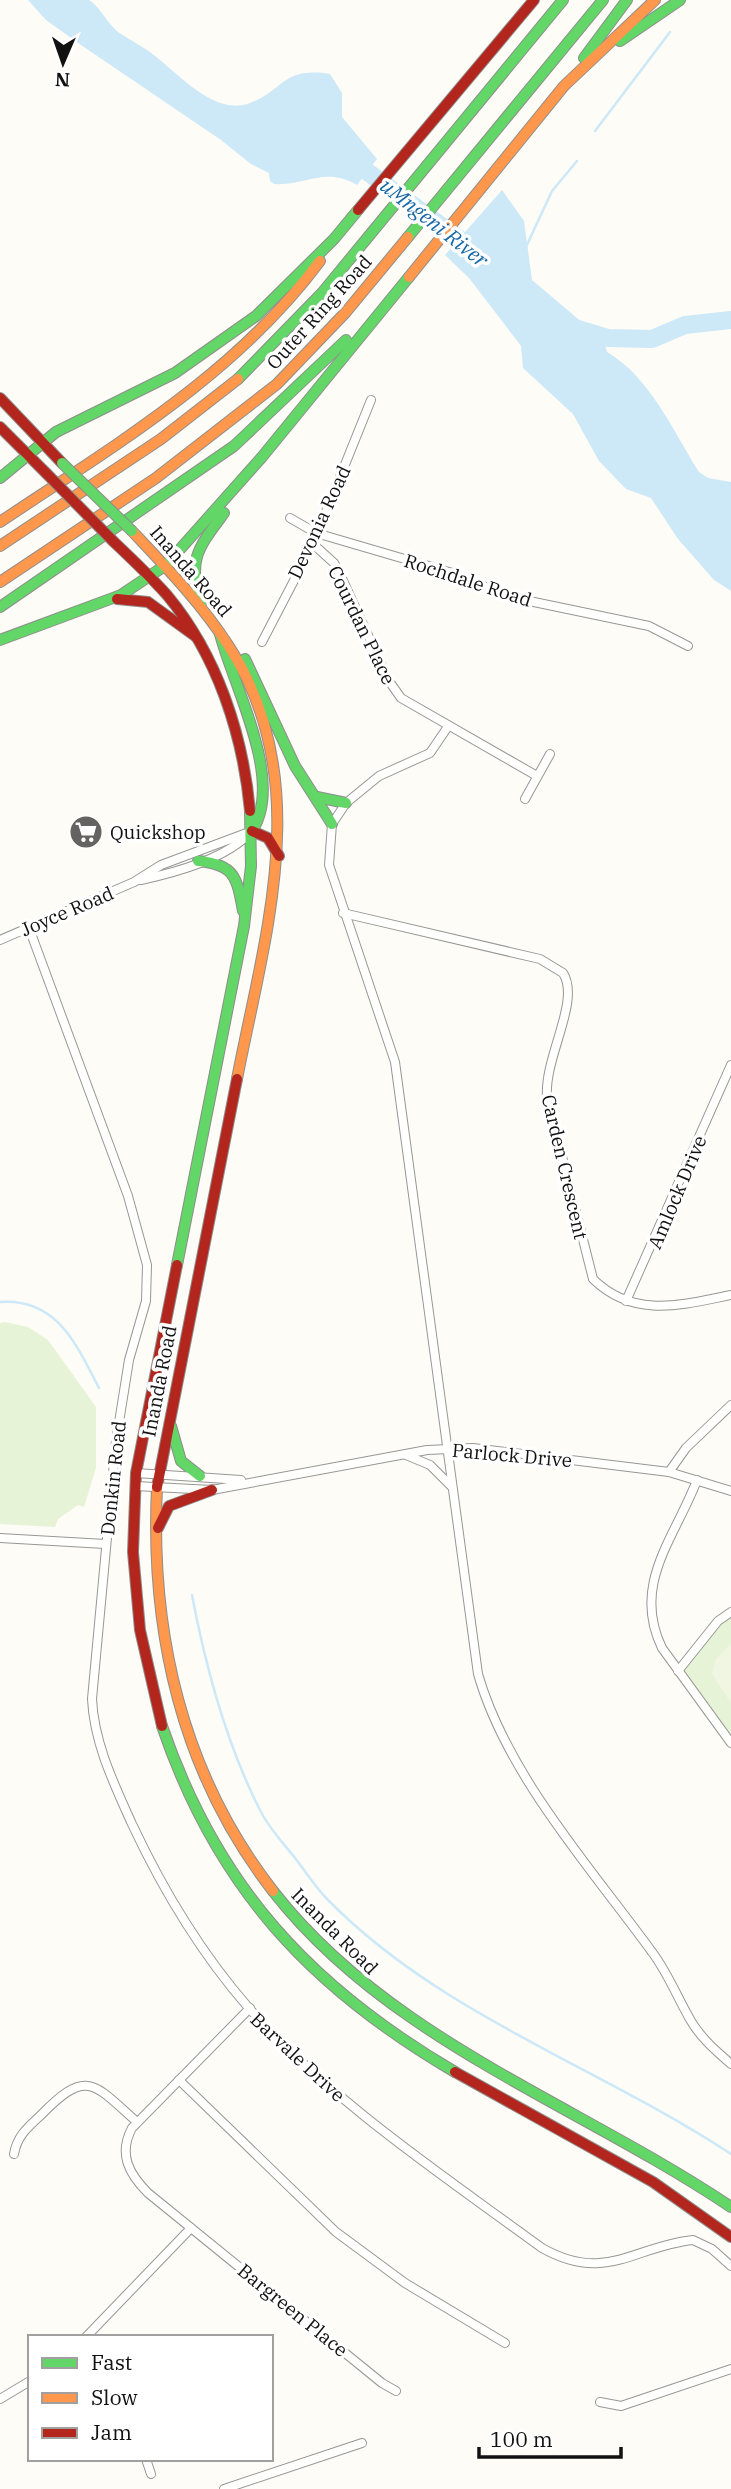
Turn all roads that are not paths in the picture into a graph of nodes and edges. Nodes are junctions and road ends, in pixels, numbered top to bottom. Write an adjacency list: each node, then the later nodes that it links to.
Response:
1 (563, 0): 22 (main road, Outer Ring Road)
2 (603, 0): 25 (main road, Outer Ring Road)
3 (627, 0): 8 (main road)
4 (655, 0): 7 (main road)
5 (680, 0): 7 (main road)
6 (532, 1): 9 (main road)
7 (578, 73): 8 (main road)
8 (566, 84): 10 (main road)
9 (304, 277): 14 (main road); 19 (main road)
10 (363, 327): 16 (main road); 28 (main road)
11 (0, 398): 14 (main road, Inanda Road)
12 (371, 400): 20 (street, Devonia Road)
13 (2, 429): 15 (main road, Inanda Road)
14 (42, 441): 15 (main road); 23 (main road, Inanda Road, bridge)
15 (27, 453): 17 (main road); 24 (main road, Inanda Road, bridge)
16 (262, 457): 23 (main road); 27 (main road)
17 (0, 478)
18 (290, 519): 20 (street, Rochdale Road)
19 (0, 522)
20 (316, 533): 21 (street, Devonia Road); 33 (street, Rochdale Road)
21 (313, 544): 32 (street, Devonia Road); 34 (street, Courdan Place)
22 (0, 546)
23 (166, 565): 24 (main road); 27 (main road, Inanda Road)
24 (151, 578): 26 (main road); 30 (main road, Inanda Road)
25 (0, 582)
26 (104, 601): 30 (main road); 31 (main road)
27 (201, 604): 29 (main road, Inanda Road)
28 (0, 607)
29 (219, 628): 37 (main road); 41 (main road); 42 (main road, Inanda Road)
30 (195, 636): 41 (main road, Inanda Road)
31 (0, 640)
32 (262, 642)
33 (688, 646)
34 (447, 727): 36 (street, Courdan Place); 39 (street)
35 (550, 754): 36 (street)
36 (537, 776): 38 (street)
37 (317, 797): 39 (main road); 40 (main road)
38 (525, 799)
39 (346, 803): 40 (street)
40 (332, 824): 45 (street)
41 (252, 831): 42 (main road); 43 (street, Joyce Road); 44 (street, Joyce Road); 46 (main road, Inanda Road)
42 (279, 856): 55 (main road, Inanda Road)
43 (198, 861): 44 (street, Joyce Road); 46 (main road)
44 (134, 882): 47 (street, Joyce Road)
45 (343, 913): 53 (street, Carden Crescent); 56 (street)
46 (244, 920): 59 (main road, Inanda Road)
47 (29, 928): 48 (street, Joyce Road); 71 (street, Donkin Road)
48 (0, 940)
49 (731, 1065): 50 (street, Amlock Drive)
50 (721, 1090): 51 (street); 53 (street, Amlock Drive)
51 (731, 1090)
52 (731, 1295): 53 (street, Carden Crescent)
53 (626, 1301)
54 (731, 1405): 58 (street)
55 (170, 1416): 60 (main road, Inanda Road); 61 (main road)
56 (446, 1448): 57 (street, Parlock Drive); 58 (street, Parlock Drive); 65 (street)
57 (405, 1455): 62 (street, Parlock Drive); 65 (street)
58 (669, 1472): 63 (street, Parlock Drive)
59 (136, 1473): 60 (street, Parlock Drive); 64 (main road, Inanda Road)
60 (159, 1475): 61 (street, Parlock Drive); 66 (main road, Inanda Road)
61 (200, 1476): 62 (street, Parlock Drive)
62 (251, 1480): 67 (street, Parlock Drive)
63 (697, 1480): 68 (street, Parlock Drive); 73 (street)
64 (135, 1486): 66 (street, Parlock Drive); 82 (main road, Inanda Road)
65 (452, 1487): 76 (street)
66 (157, 1488): 67 (street, Parlock Drive); 70 (main road, Inanda Road)
67 (212, 1490): 70 (main road)
68 (731, 1491)
69 (0, 1538): 71 (street)
70 (154, 1538): 80 (main road, Inanda Road)
71 (105, 1544): 75 (street, Donkin Road)
72 (731, 1612): 73 (street)
73 (678, 1671): 74 (street)
74 (731, 1743)
75 (250, 2008): 77 (street, Barvale Drive); 83 (street, Barvale Drive)
76 (731, 2064)
77 (179, 2080): 78 (street, Barvale Drive); 85 (street)
78 (137, 2122): 79 (street); 81 (street, Barvale Drive)
79 (14, 2154)
80 (731, 2207)
81 (191, 2228): 84 (street); 88 (street, Bargreen Place)
82 (731, 2237)
83 (731, 2266)
84 (88, 2335)
85 (505, 2343)
86 (731, 2369): 90 (street)
87 (28, 2382): 89 (street)
88 (396, 2390)
89 (0, 2399)
90 (600, 2402)
91 (362, 2443): 94 (street)
92 (147, 2461): 93 (street)
93 (151, 2474)
94 (224, 2489)

